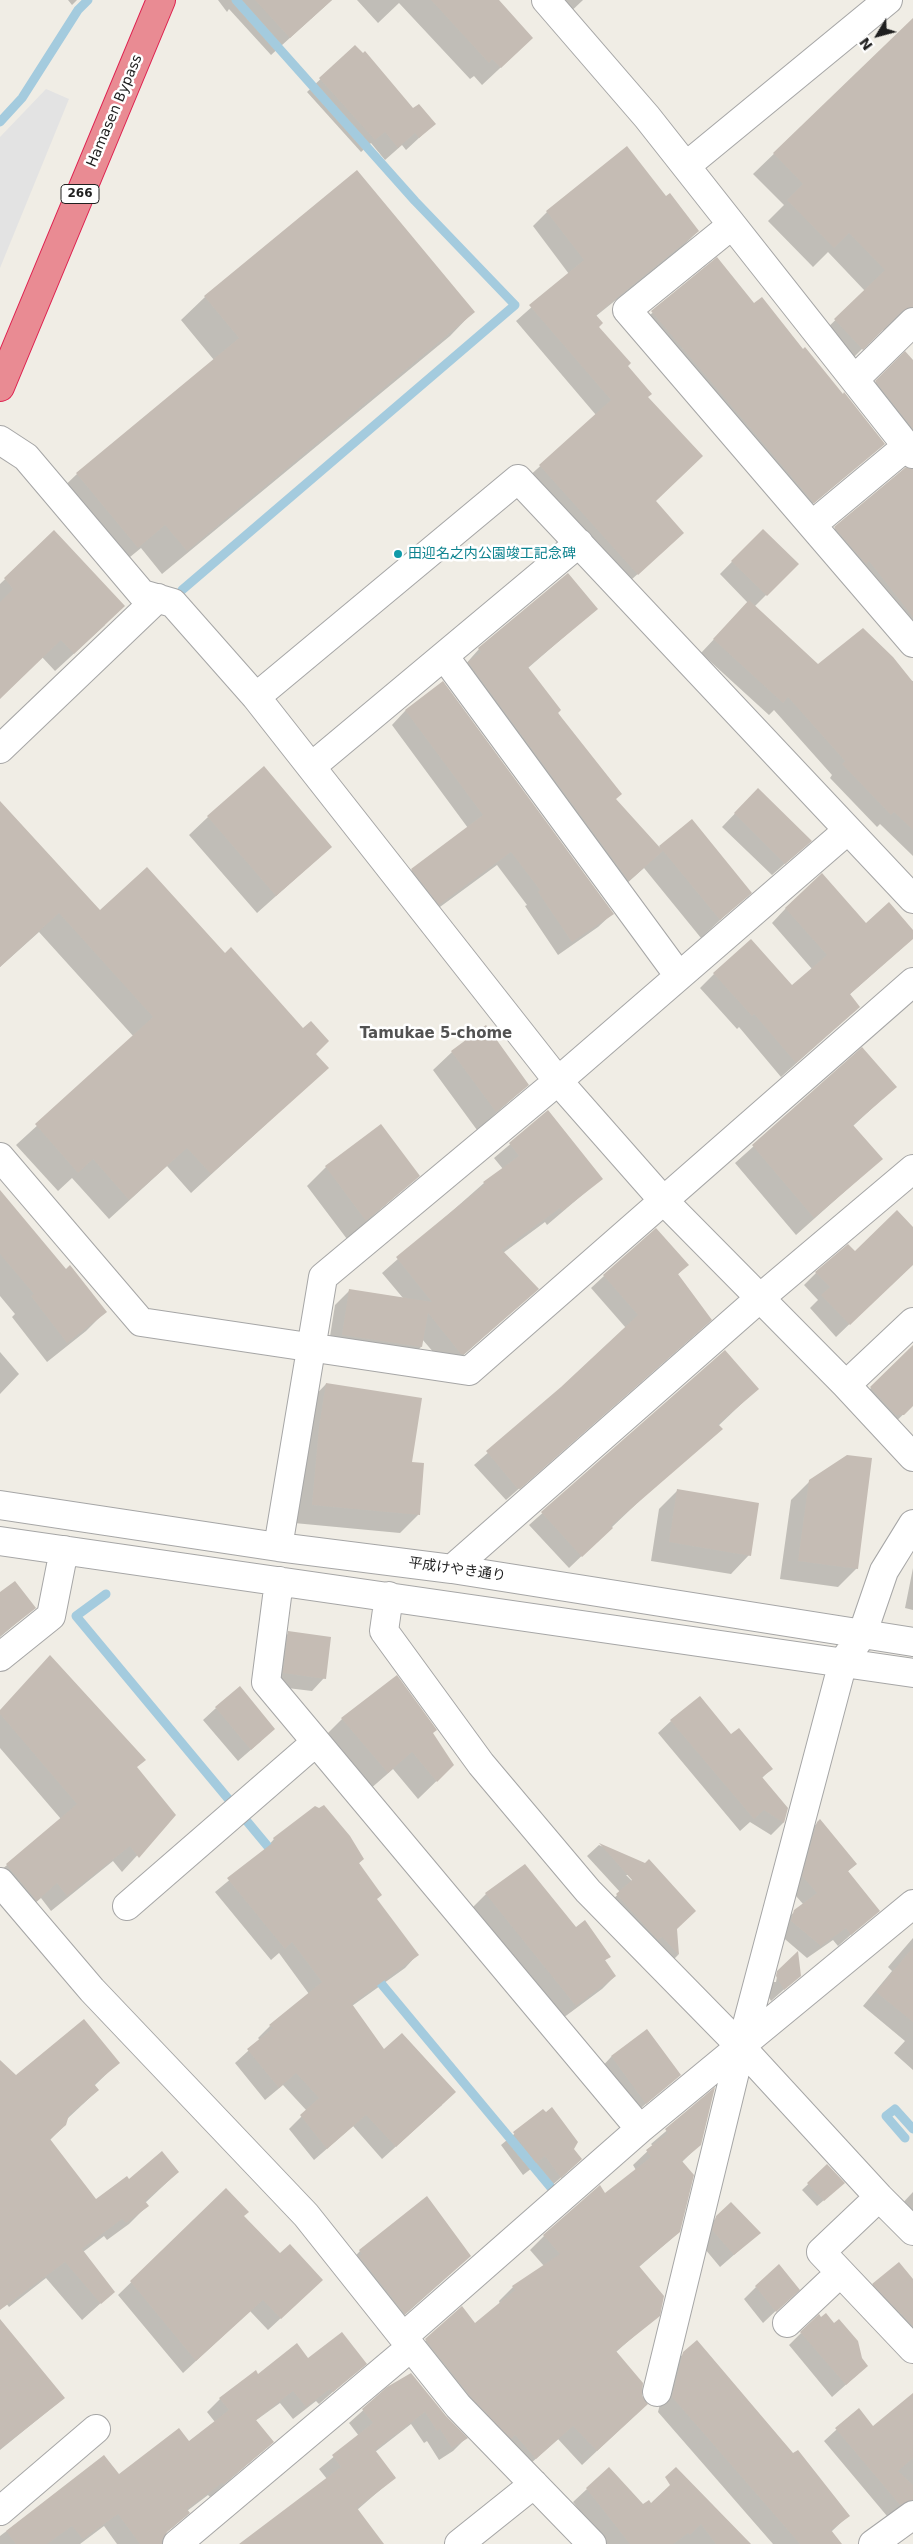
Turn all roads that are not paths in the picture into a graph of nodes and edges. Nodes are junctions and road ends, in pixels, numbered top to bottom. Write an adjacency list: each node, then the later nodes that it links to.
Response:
1 (161, 0): 8 (highway, Hamasen Bypass / 266)
2 (546, 0): 4 (street)
3 (888, 0): 4 (street)
4 (686, 166): 5 (street)
5 (732, 225): 7 (street); 11 (street)
6 (913, 322): 7 (street)
7 (855, 379): 10 (street)
8 (0, 388)
9 (0, 440): 13 (street)
10 (910, 450): 11 (street)
11 (812, 525): 14 (street)
12 (579, 543): 15 (street); 16 (street); 19 (street)
13 (158, 598): 16 (street); 17 (street)
14 (913, 643)
15 (444, 656): 18 (street); 21 (street)
16 (256, 697): 18 (street)
17 (0, 749)
18 (311, 767): 23 (street)
19 (848, 830): 20 (street); 21 (street)
20 (913, 899)
21 (679, 976): 23 (street)
22 (913, 982): 26 (street)
23 (558, 1081): 26 (street); 29 (street)
24 (0, 1157): 29 (street)
25 (913, 1168): 27 (street)
26 (662, 1199): 27 (street); 29 (street)
27 (760, 1298): 30 (street); 37 (street)
28 (913, 1322): 30 (street)
29 (310, 1347): 35 (street)
30 (846, 1385): 31 (street)
31 (913, 1457)
32 (0, 1505): 35 (street, 平成けやき通り)
33 (913, 1524): 40 (street)
34 (0, 1541): 36 (street)
35 (278, 1547): 37 (street, 平成けやき通り)
36 (64, 1550): 38 (street); 42 (street)
37 (452, 1569): 40 (street, 平成けやき通り)
38 (279, 1580): 39 (street); 45 (street)
39 (390, 1596): 43 (street); 49 (street)
40 (862, 1635): 41 (street, 平成けやき通り); 43 (street)
41 (913, 1642)
42 (0, 1657)
43 (844, 1662): 44 (street); 49 (street)
44 (913, 1673)
45 (316, 1742): 48 (street); 50 (street)
46 (0, 1882): 55 (street)
47 (913, 1904): 49 (street)
48 (127, 1906)
49 (741, 2047): 50 (street); 51 (street); 57 (street)
50 (640, 2129): 55 (street)
51 (879, 2197): 52 (street); 53 (street)
52 (913, 2231)
53 (840, 2272): 54 (street); 56 (street)
54 (786, 2324)
55 (407, 2342): 59 (street); 62 (street)
56 (913, 2349)
57 (657, 2392)
58 (96, 2429): 60 (street)
59 (534, 2484): 63 (street); 64 (street)
60 (0, 2511)
61 (913, 2515): 65 (street)
62 (177, 2544)
63 (459, 2544)
64 (592, 2544)
65 (873, 2544)

